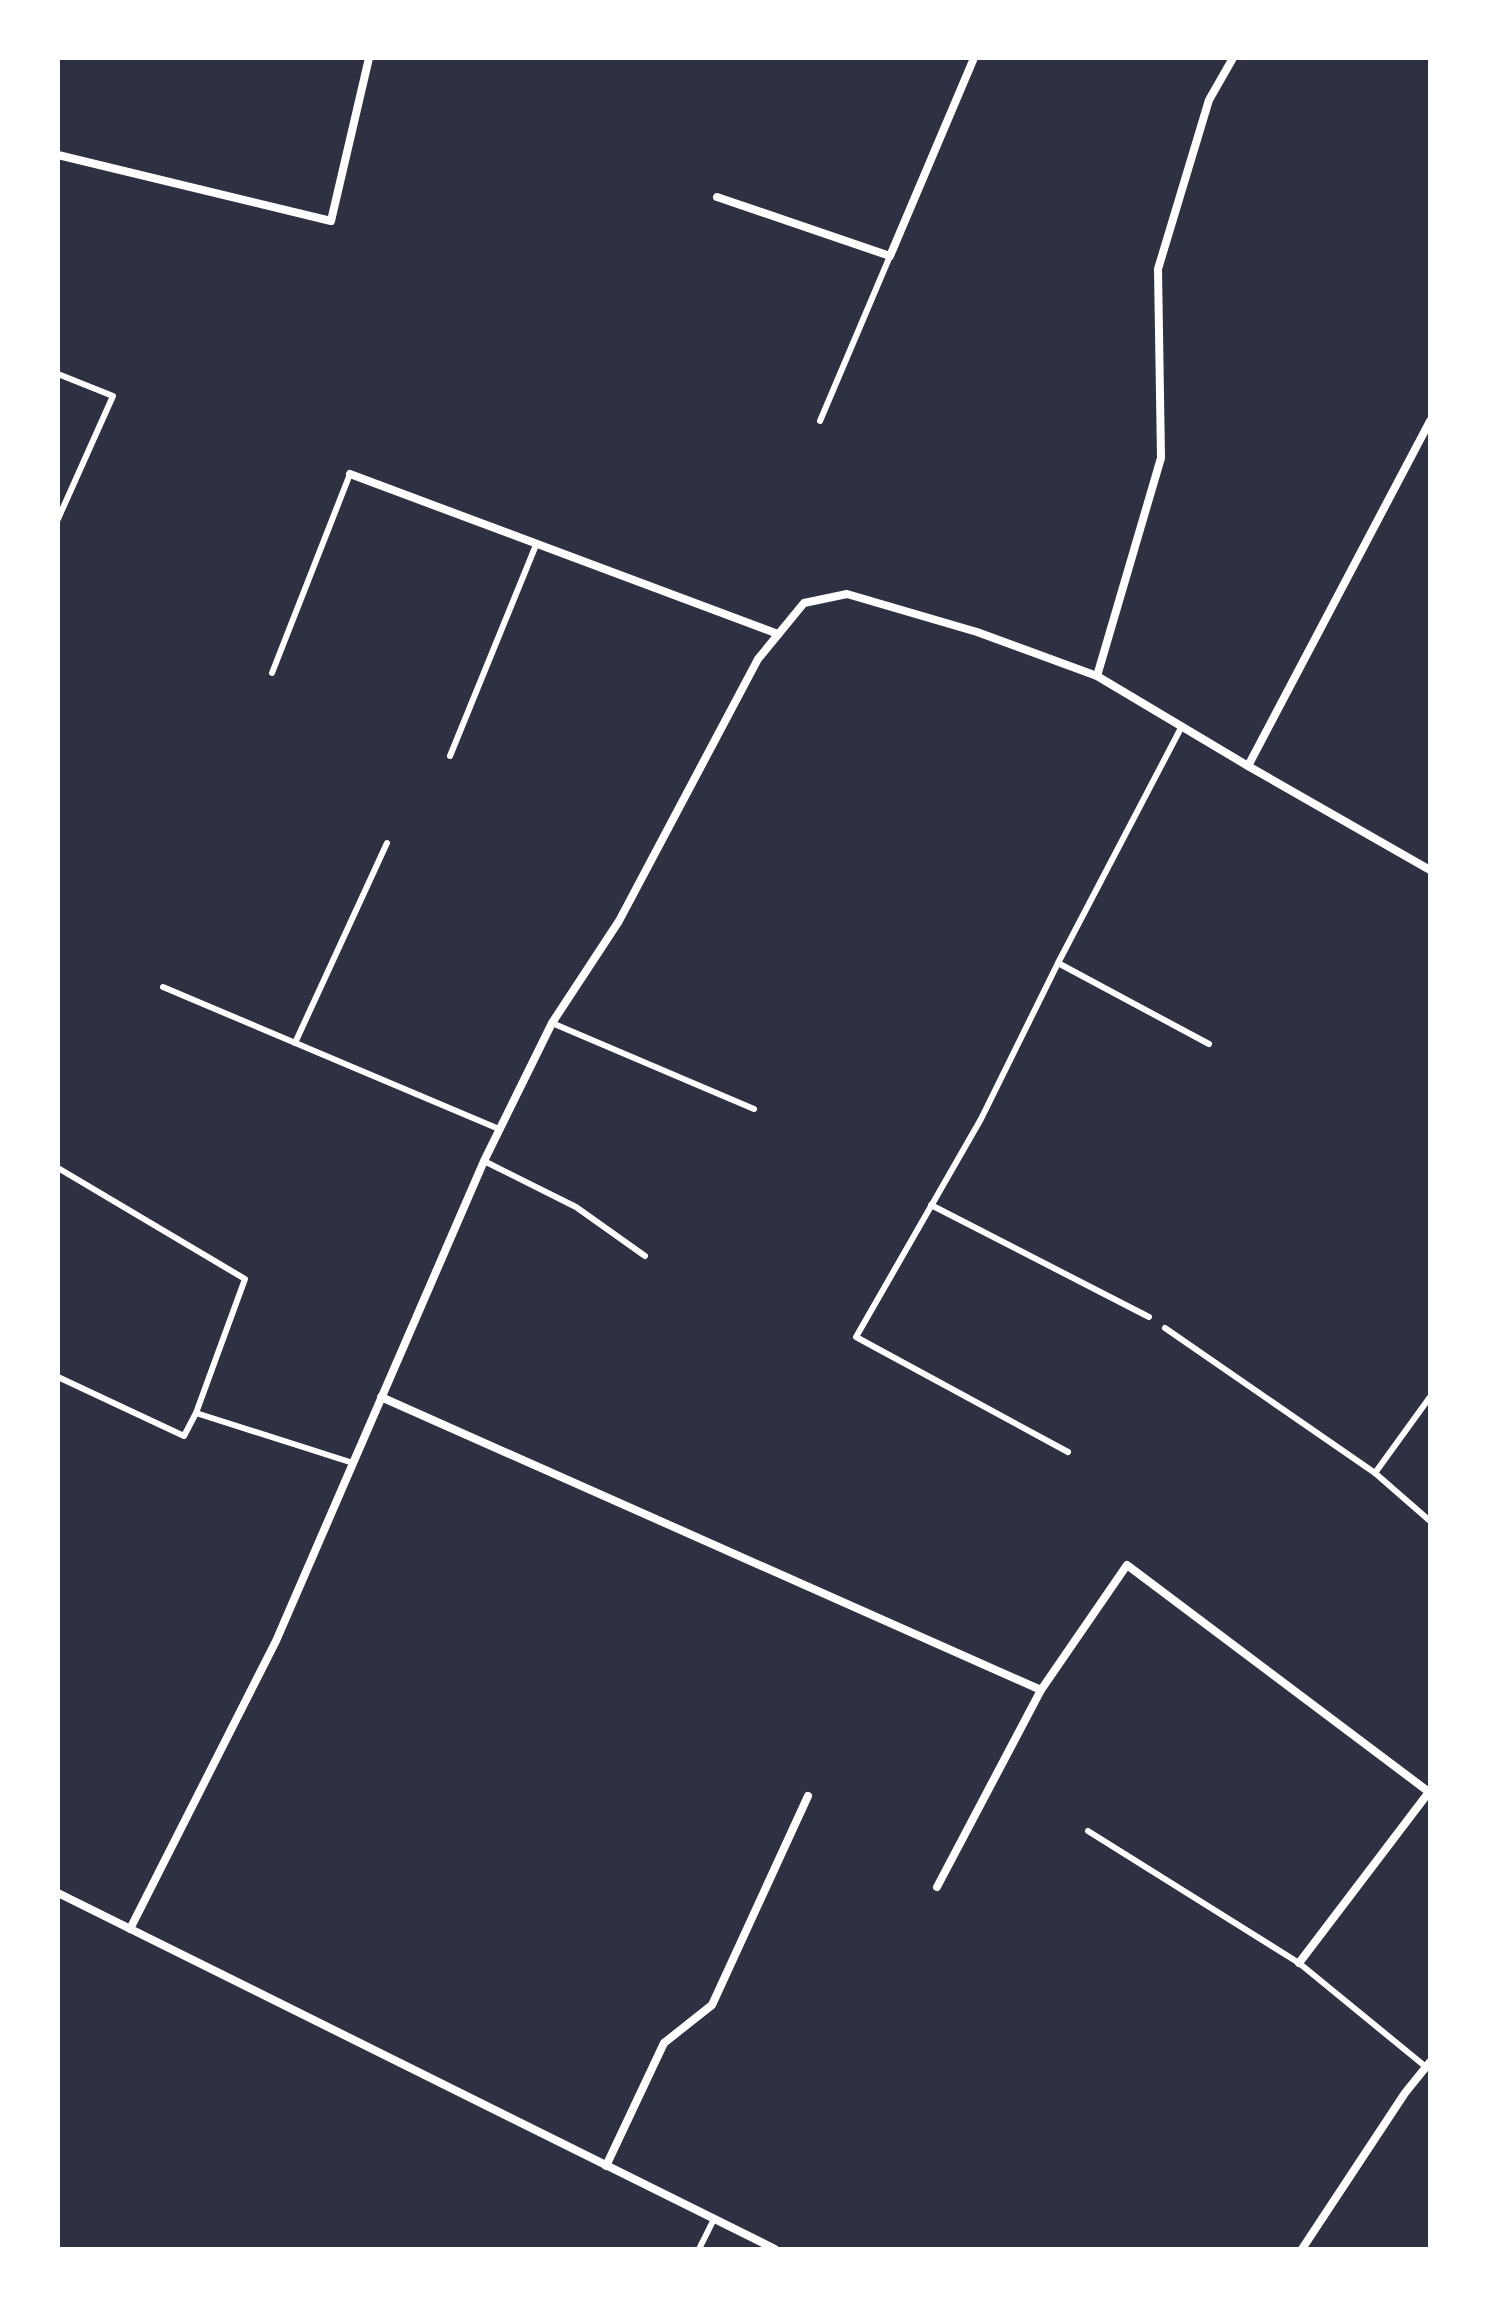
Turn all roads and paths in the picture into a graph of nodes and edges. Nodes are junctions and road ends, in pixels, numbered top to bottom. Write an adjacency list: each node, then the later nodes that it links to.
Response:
1 (369, 58): 4 (street)
2 (974, 58): 6 (street)
3 (1233, 58): 15 (street)
4 (58, 155)
5 (717, 197): 6 (street)
6 (890, 256): 8 (lane)
7 (58, 374): 11 (lane)
8 (820, 421)
9 (1430, 421): 18 (street)
10 (350, 474): 12 (street); 14 (lane)
11 (58, 519)
12 (536, 545): 13 (street); 17 (lane)
13 (778, 634): 15 (street); 23 (street)
14 (272, 673)
15 (1097, 676): 16 (street)
16 (1182, 726): 18 (street); 21 (lane)
17 (450, 756)
18 (1248, 766): 20 (street)
19 (387, 843): 24 (lane)
20 (1430, 870)
21 (1058, 963): 25 (lane); 30 (lane)
22 (163, 987): 24 (lane)
23 (552, 1023): 26 (lane); 27 (street)
24 (295, 1043): 27 (lane)
25 (1209, 1044)
26 (754, 1109)
27 (499, 1129): 28 (street)
28 (484, 1161): 31 (lane); 35 (street)
29 (58, 1168): 37 (lane)
30 (931, 1205): 32 (lane); 38 (lane)
31 (645, 1256)
32 (1149, 1317)
33 (1165, 1328): 40 (lane)
34 (58, 1377): 37 (lane)
35 (381, 1397): 39 (street); 42 (street)
36 (1430, 1397): 40 (lane)
37 (196, 1413): 39 (lane)
38 (1068, 1452)
39 (353, 1463): 47 (street)
40 (1375, 1473): 41 (lane)
41 (1430, 1521)
42 (1041, 1690): 45 (street); 48 (street)
43 (808, 1796): 50 (street)
44 (1088, 1831): 48 (lane)
45 (937, 1887)
46 (58, 1893): 47 (street)
47 (130, 1929): 50 (street)
48 (1299, 1963): 49 (lane)
49 (1428, 2064): 54 (street)
50 (606, 2166): 51 (street)
51 (714, 2219): 52 (lane); 53 (street)
52 (699, 2249)
53 (775, 2249)
54 (1302, 2249)

